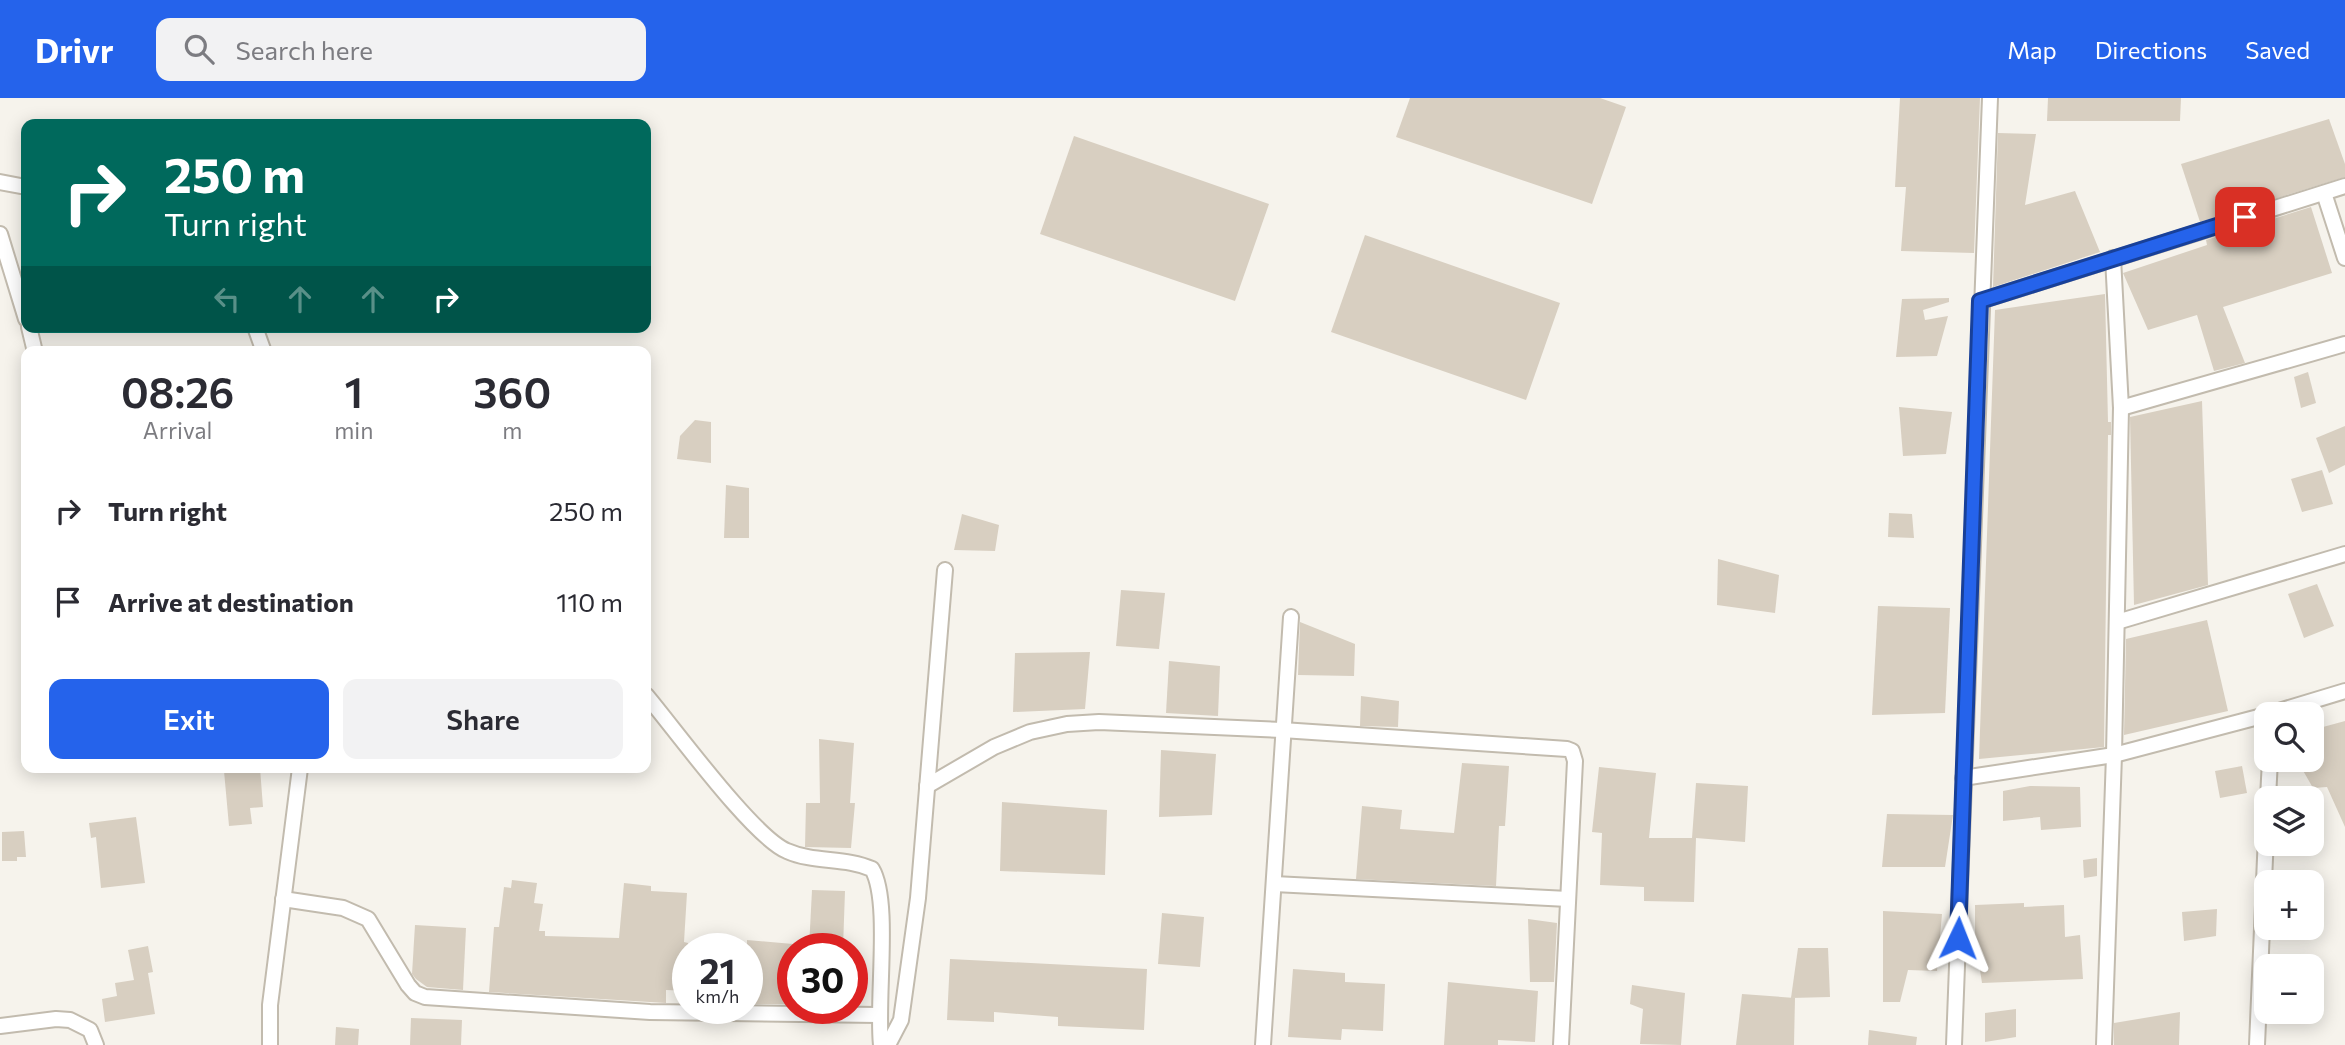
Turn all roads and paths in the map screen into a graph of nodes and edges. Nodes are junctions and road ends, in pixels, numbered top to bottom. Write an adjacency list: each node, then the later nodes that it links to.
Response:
1 (1990, 98): 9 (street)
2 (0, 182): 3 (street)
3 (21, 186)
4 (2345, 186): 5 (street)
5 (2324, 193): 7 (street); 8 (street)
6 (0, 233): 10 (street)
7 (2113, 258): 9 (street); 12 (street)
8 (2345, 258)
9 (1980, 301): 24 (street)
10 (21, 302)
11 (2345, 344): 12 (street)
12 (2121, 408): 16 (street)
13 (2345, 554): 16 (street)
14 (945, 570): 25 (street)
15 (1291, 617): 21 (street)
16 (2116, 622): 22 (street)
17 (2345, 691): 19 (street)
18 (651, 701): 30 (street)
19 (2309, 702)
20 (2254, 718): 22 (street)
21 (1282, 730): 25 (street); 27 (street); 29 (street)
22 (2114, 755): 24 (street); 39 (street)
23 (299, 773): 28 (street)
24 (1963, 778): 38 (street)
25 (927, 786): 35 (street)
26 (2265, 856): 40 (street)
27 (1273, 884): 29 (street); 36 (street)
28 (283, 899): 30 (street); 33 (street)
29 (1568, 899): 37 (street)
30 (878, 1015): 34 (street)
31 (0, 1026): 32 (street)
32 (96, 1045)
33 (270, 1045)
34 (881, 1045)
35 (888, 1045)
36 (1263, 1045)
37 (1561, 1045)
38 (1954, 1045)
39 (2104, 1045)
40 (2257, 1045)

